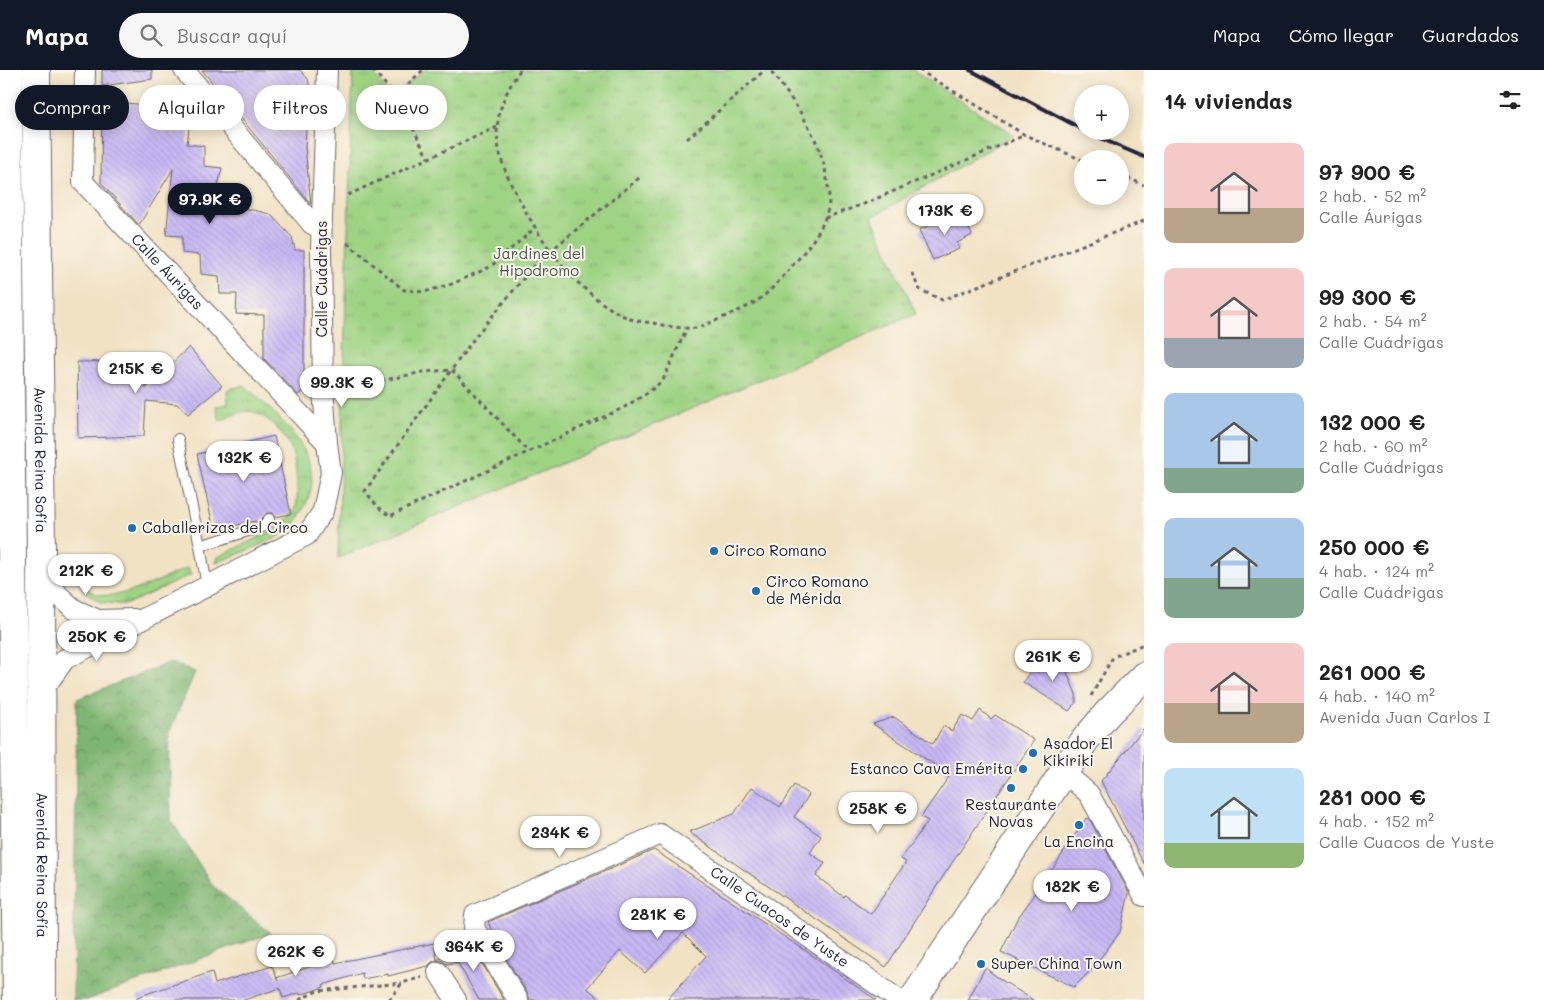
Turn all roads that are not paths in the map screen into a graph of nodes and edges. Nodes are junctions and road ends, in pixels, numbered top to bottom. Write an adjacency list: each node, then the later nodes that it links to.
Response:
1 (8, 70): 7 (main road, Avenida Reina Sofía)
2 (36, 70): 13 (main road, Avenida Reina Sofía)
3 (85, 70): 10 (street, Calle Áurigas)
4 (184, 70): 6 (street)
5 (328, 70): 6 (street, Calle Cuádrigas)
6 (321, 229): 10 (street, Calle Cuádrigas)
7 (10, 384): 8 (street); 18 (main road, Avenida Reina Sofía)
8 (0, 414)
9 (178, 439): 12 (lane)
10 (327, 443): 14 (street, Calle Cuádrigas)
11 (269, 519): 12 (lane)
12 (200, 546): 14 (lane)
13 (41, 556): 15 (street, Calle Cuádrigas); 17 (main road, Avenida Reina Sofía)
14 (207, 586): 15 (street, Calle Cuádrigas)
15 (141, 619): 17 (street, Calle Cuádrigas)
16 (1144, 676): 19 (main road)
17 (42, 691): 23 (main road, Avenida Reina Sofía)
18 (7, 726): 22 (main road, Avenida Reina Sofía)
19 (1064, 772): 20 (street); 27 (main road)
20 (1144, 896)
21 (438, 972): 24 (street)
22 (17, 1000)
23 (42, 1000)
24 (456, 1000)
25 (518, 1000): 26 (street, Calle Cuacos de Yuste)
26 (898, 1000)
27 (913, 1000)

